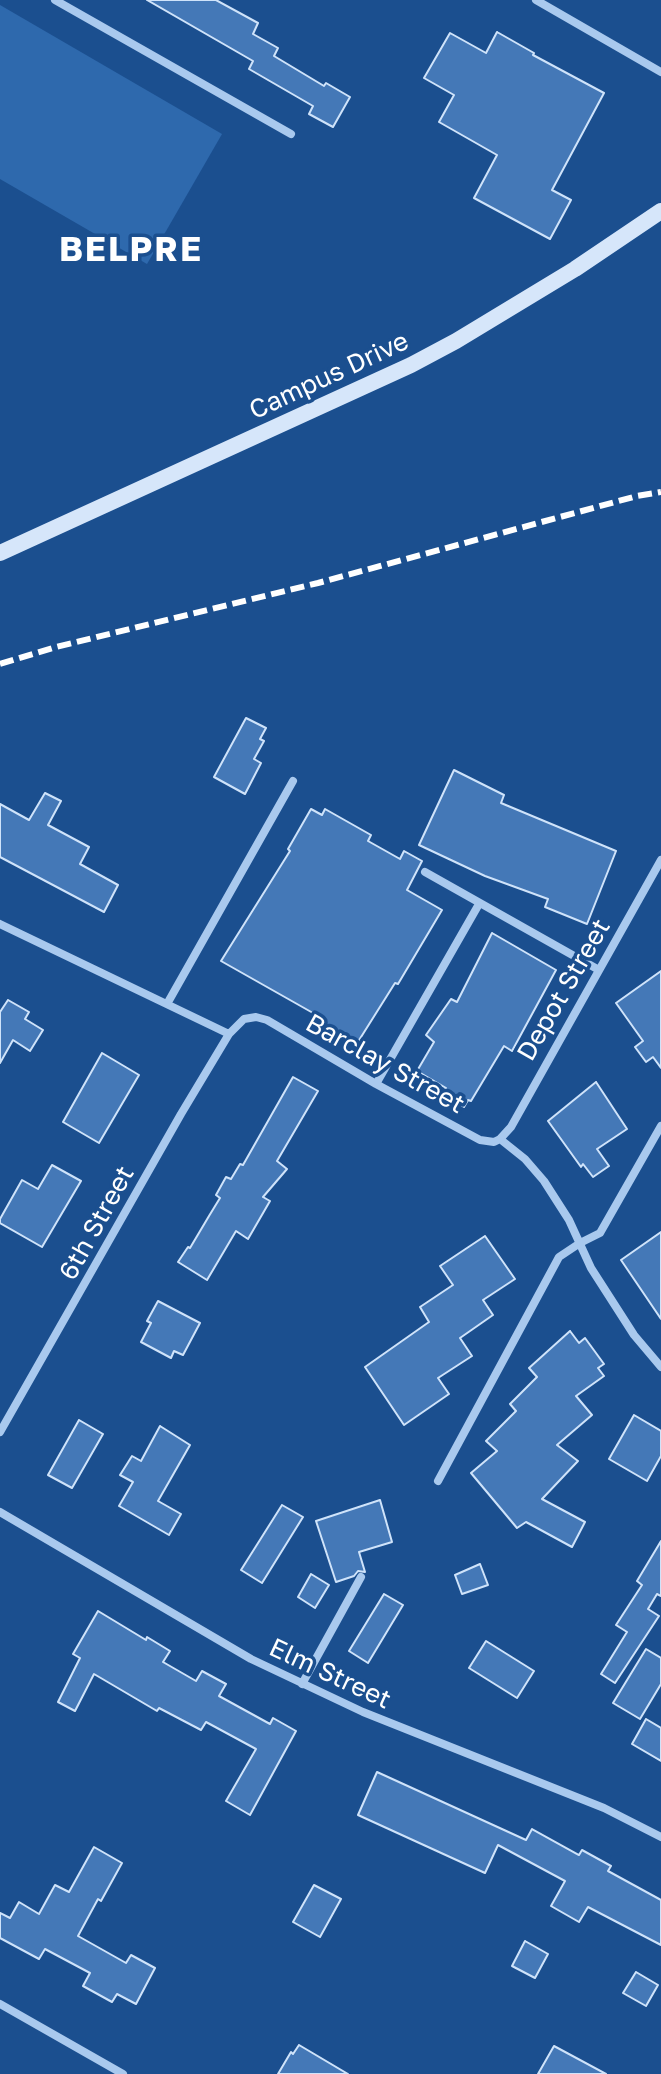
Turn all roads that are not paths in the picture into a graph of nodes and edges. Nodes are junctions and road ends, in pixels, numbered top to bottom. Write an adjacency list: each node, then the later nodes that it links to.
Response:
1 (55, 0): 4 (street)
2 (536, 0): 3 (street)
3 (661, 72)
4 (291, 134)
5 (661, 211): 6 (street, Campus Drive)
6 (0, 553)
7 (293, 781): 13 (street)
8 (661, 860): 12 (street, Depot Street)
9 (425, 872): 10 (street)
10 (479, 904): 12 (street); 15 (street)
11 (0, 924): 13 (street)
12 (599, 970): 17 (street, Depot Street)
13 (167, 1004): 14 (street)
14 (229, 1034): 15 (street, Barclay Street); 20 (street, 6th Street)
15 (376, 1084): 17 (street, Barclay Street)
16 (661, 1126): 18 (street)
17 (500, 1139): 18 (street, Barclay Street)
18 (580, 1243): 19 (street, Barclay Street); 21 (street)
19 (661, 1367)
20 (0, 1432)
21 (438, 1481)
22 (0, 1512): 24 (street, Elm Street)
23 (361, 1577): 24 (street)
24 (302, 1684): 25 (street, Elm Street)
25 (661, 1837)
26 (0, 2004): 27 (street)
27 (123, 2074)

